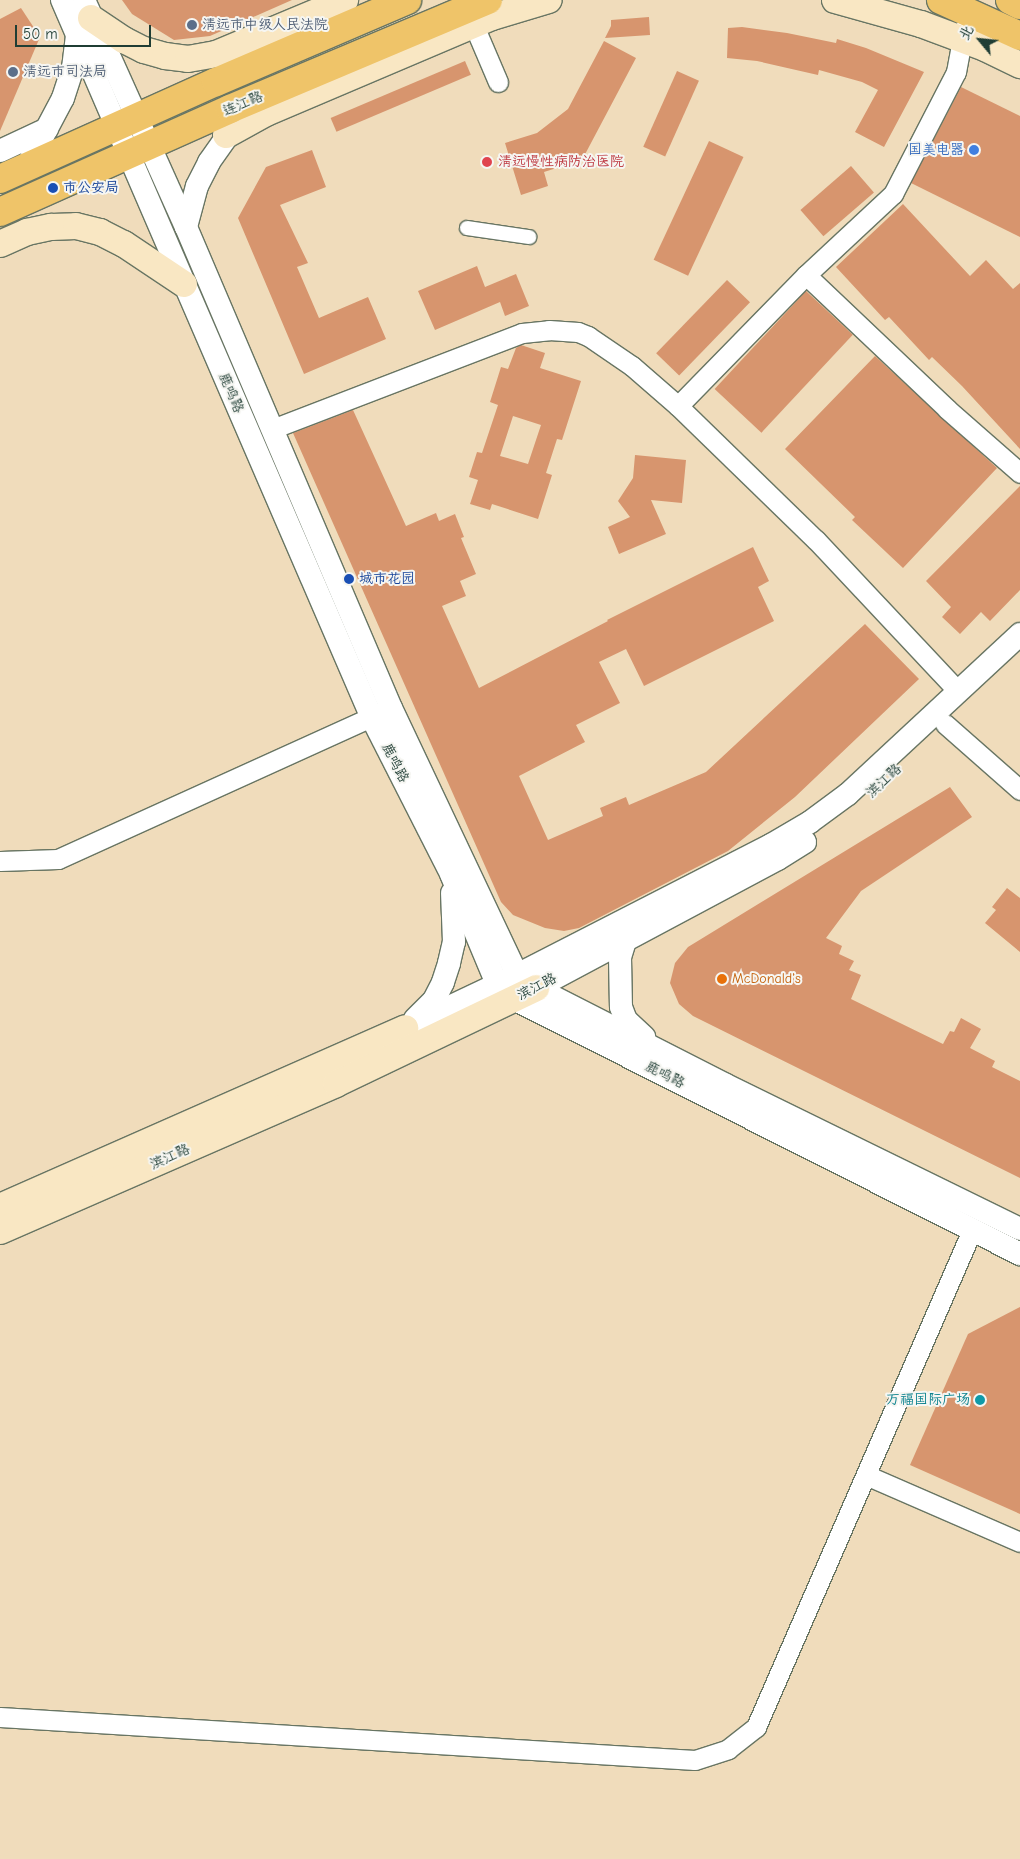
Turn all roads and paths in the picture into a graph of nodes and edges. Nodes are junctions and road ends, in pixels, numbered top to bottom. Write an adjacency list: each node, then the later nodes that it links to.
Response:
1 (62, 0): 11 (street, 鹿鸣路)
2 (345, 0): 14 (main road)
3 (408, 0): 14 (main road)
4 (549, 0): 9 (main road)
5 (835, 0): 13 (main road)
6 (941, 0): 10 (main road)
7 (1010, 0): 8 (main road)
8 (1020, 5)
9 (476, 11): 16 (street); 17 (main road, 连江路); 20 (main road)
10 (968, 11): 12 (main road); 13 (street)
11 (84, 18): 14 (main road); 18 (street, 鹿鸣路); 19 (street)
12 (1020, 36)
13 (962, 39): 15 (main road); 30 (street)
14 (265, 47): 18 (main road)
15 (1020, 64)
16 (498, 82)
17 (257, 98): 20 (street); 22 (main road, 连江路)
18 (126, 122): 22 (street, 鹿鸣路); 23 (main road)
19 (48, 129): 21 (street); 23 (street)
20 (226, 135): 26 (street)
21 (0, 151)
22 (139, 151): 25 (main road, 连江路); 26 (street, 鹿鸣路); 31 (street, 鹿鸣路)
23 (26, 168): 24 (main road)
24 (0, 179)
25 (0, 212)
26 (186, 226): 33 (street, 鹿鸣路)
27 (467, 228): 28 (street)
28 (529, 237)
29 (0, 244): 31 (main road)
30 (806, 275): 32 (street); 34 (street)
31 (184, 284): 38 (street, 鹿鸣路)
32 (678, 406): 33 (street); 37 (street)
33 (272, 429): 38 (street, 鹿鸣路)
34 (1020, 473)
35 (1020, 634): 37 (street, 滨江路)
36 (1020, 655): 39 (street, 滨江路)
37 (958, 691): 44 (street, 滨江路)
38 (381, 713): 41 (street); 42 (street, 鹿鸣路); 44 (street, 鹿鸣路)
39 (945, 724): 40 (street); 43 (street, 滨江路)
40 (1020, 790)
41 (0, 861)
42 (451, 874): 44 (street, 鹿鸣路); 45 (street)
43 (626, 941): 44 (street, 滨江路); 46 (street)
44 (516, 986): 45 (street, 滨江路); 46 (street, 鹿鸣路); 49 (street, 鹿鸣路); 50 (main road, 滨江路)
45 (405, 1028): 47 (main road, 滨江路)
46 (660, 1050): 48 (street, 鹿鸣路)
47 (0, 1207)
48 (1020, 1229)
49 (972, 1230): 51 (street, 鹿鸣路); 52 (street)
50 (0, 1231)
51 (1020, 1254)
52 (866, 1475): 53 (street); 54 (street)
53 (1020, 1542)
54 (0, 1716)

